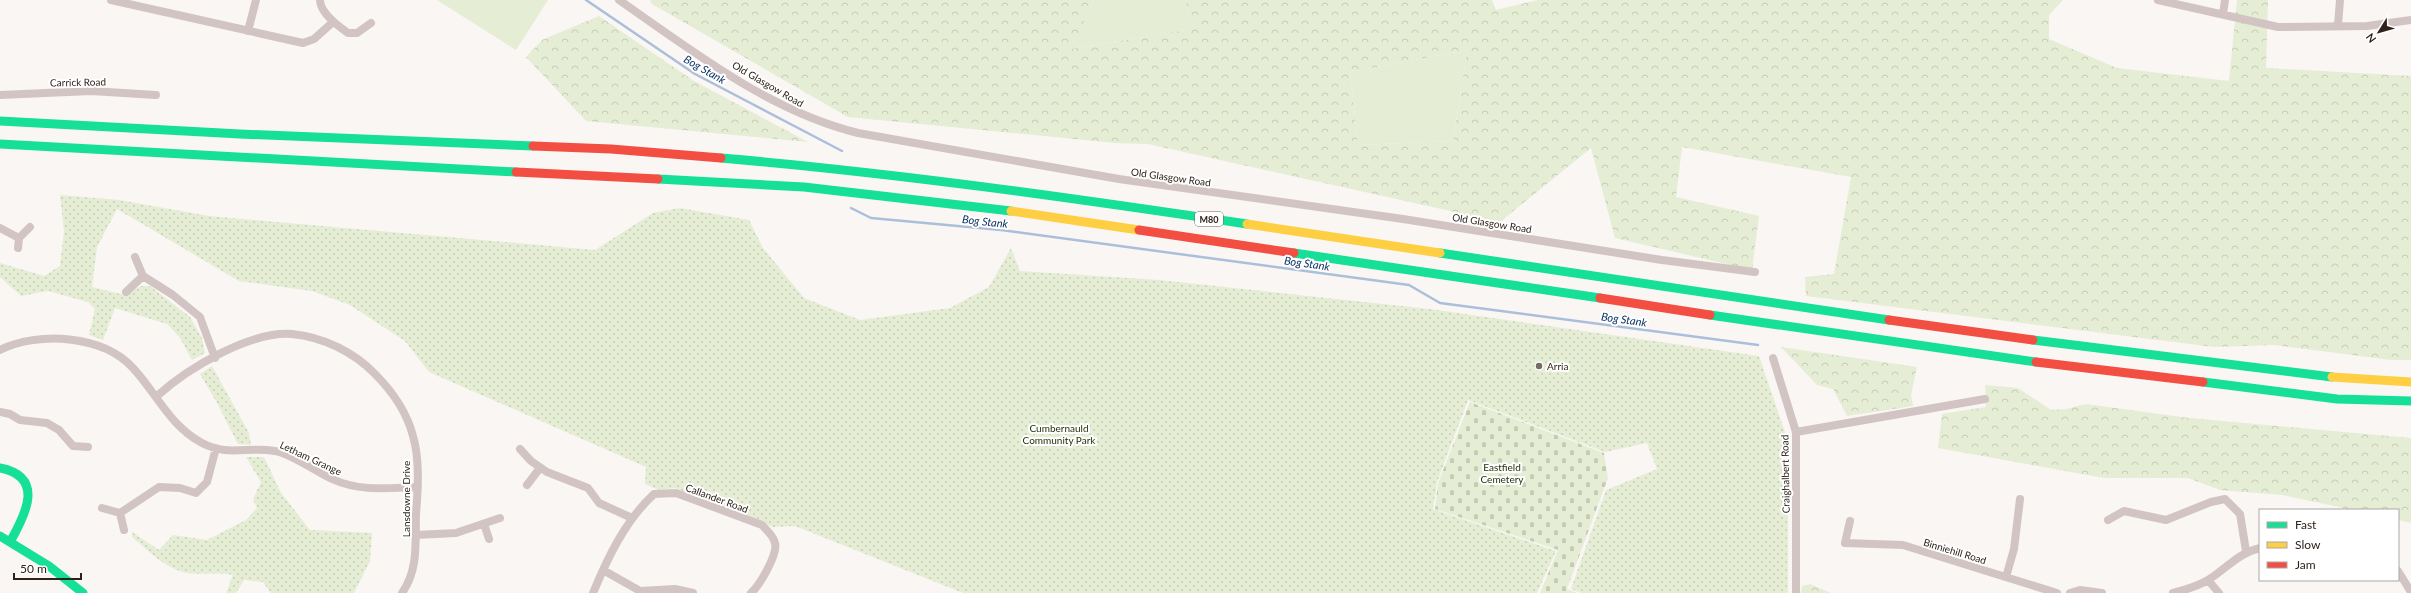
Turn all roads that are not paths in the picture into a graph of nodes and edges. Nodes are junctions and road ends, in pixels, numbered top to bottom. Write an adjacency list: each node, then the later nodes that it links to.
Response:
1 (111, 0): 13 (street)
2 (256, 0): 13 (street)
3 (320, 0): 10 (street)
4 (619, 0): 23 (street, Old Glasgow Road)
5 (2158, 0): 8 (street)
6 (2225, 0): 8 (street)
7 (2340, 0): 12 (street)
8 (2223, 14): 12 (street)
9 (2411, 20): 12 (street)
10 (334, 22): 11 (street); 13 (street)
11 (371, 23)
12 (2338, 25)
13 (248, 31)
14 (0, 95): 15 (street, Carrick Road)
15 (156, 95)
16 (0, 121): 29 (main road, M80)
17 (0, 144): 32 (main road, M80)
18 (30, 227): 20 (street)
19 (0, 228): 20 (street)
20 (19, 238): 21 (street)
21 (18, 248)
22 (135, 257): 24 (street)
23 (1754, 272)
24 (144, 276): 25 (street); 27 (street)
25 (126, 292)
26 (0, 350): 30 (street, Letham Grange)
27 (215, 358): 30 (street, Lansdowne Drive); 41 (street, Lansdowne Drive)
28 (1773, 358): 34 (street, Craighalbert Road)
29 (2411, 382)
30 (157, 396): 36 (street, Letham Grange)
31 (1986, 399): 34 (street)
32 (2411, 402)
33 (0, 412): 35 (street)
34 (1796, 432): 67 (street, Craighalbert Road)
35 (88, 447)
36 (216, 448): 41 (street, Letham Grange); 44 (street)
37 (520, 449): 39 (street)
38 (0, 468): 54 (main road)
39 (540, 468): 40 (street); 46 (street)
40 (527, 485)
41 (418, 488): 51 (street, Lansdowne Drive)
42 (2020, 499): 59 (street)
43 (102, 508): 44 (street)
44 (120, 513): 50 (street)
45 (500, 518): 49 (street)
46 (632, 518): 57 (street, Callander Road); 66 (street, Callander Road)
47 (2108, 520): 56 (street)
48 (1850, 521): 59 (street, Binniehill Road)
49 (484, 524): 51 (street); 53 (street)
50 (124, 530)
51 (416, 535): 63 (street, Lansdowne Drive)
52 (0, 536): 54 (main road)
53 (489, 539)
54 (10, 542): 62 (main road)
55 (2259, 548): 56 (street)
56 (2246, 551): 60 (street)
57 (603, 570): 64 (street, Callander Road); 65 (street)
58 (2399, 573): 61 (street)
59 (2006, 577): 68 (street, Binniehill Road)
60 (2208, 580): 71 (street); 72 (street)
61 (2411, 592)
62 (83, 593)
63 (402, 593)
64 (593, 593)
65 (694, 593)
66 (751, 593)
67 (1796, 593)
68 (2057, 593)
69 (2070, 593): 70 (street)
70 (2102, 593)
71 (2173, 593)
72 (2219, 593)

